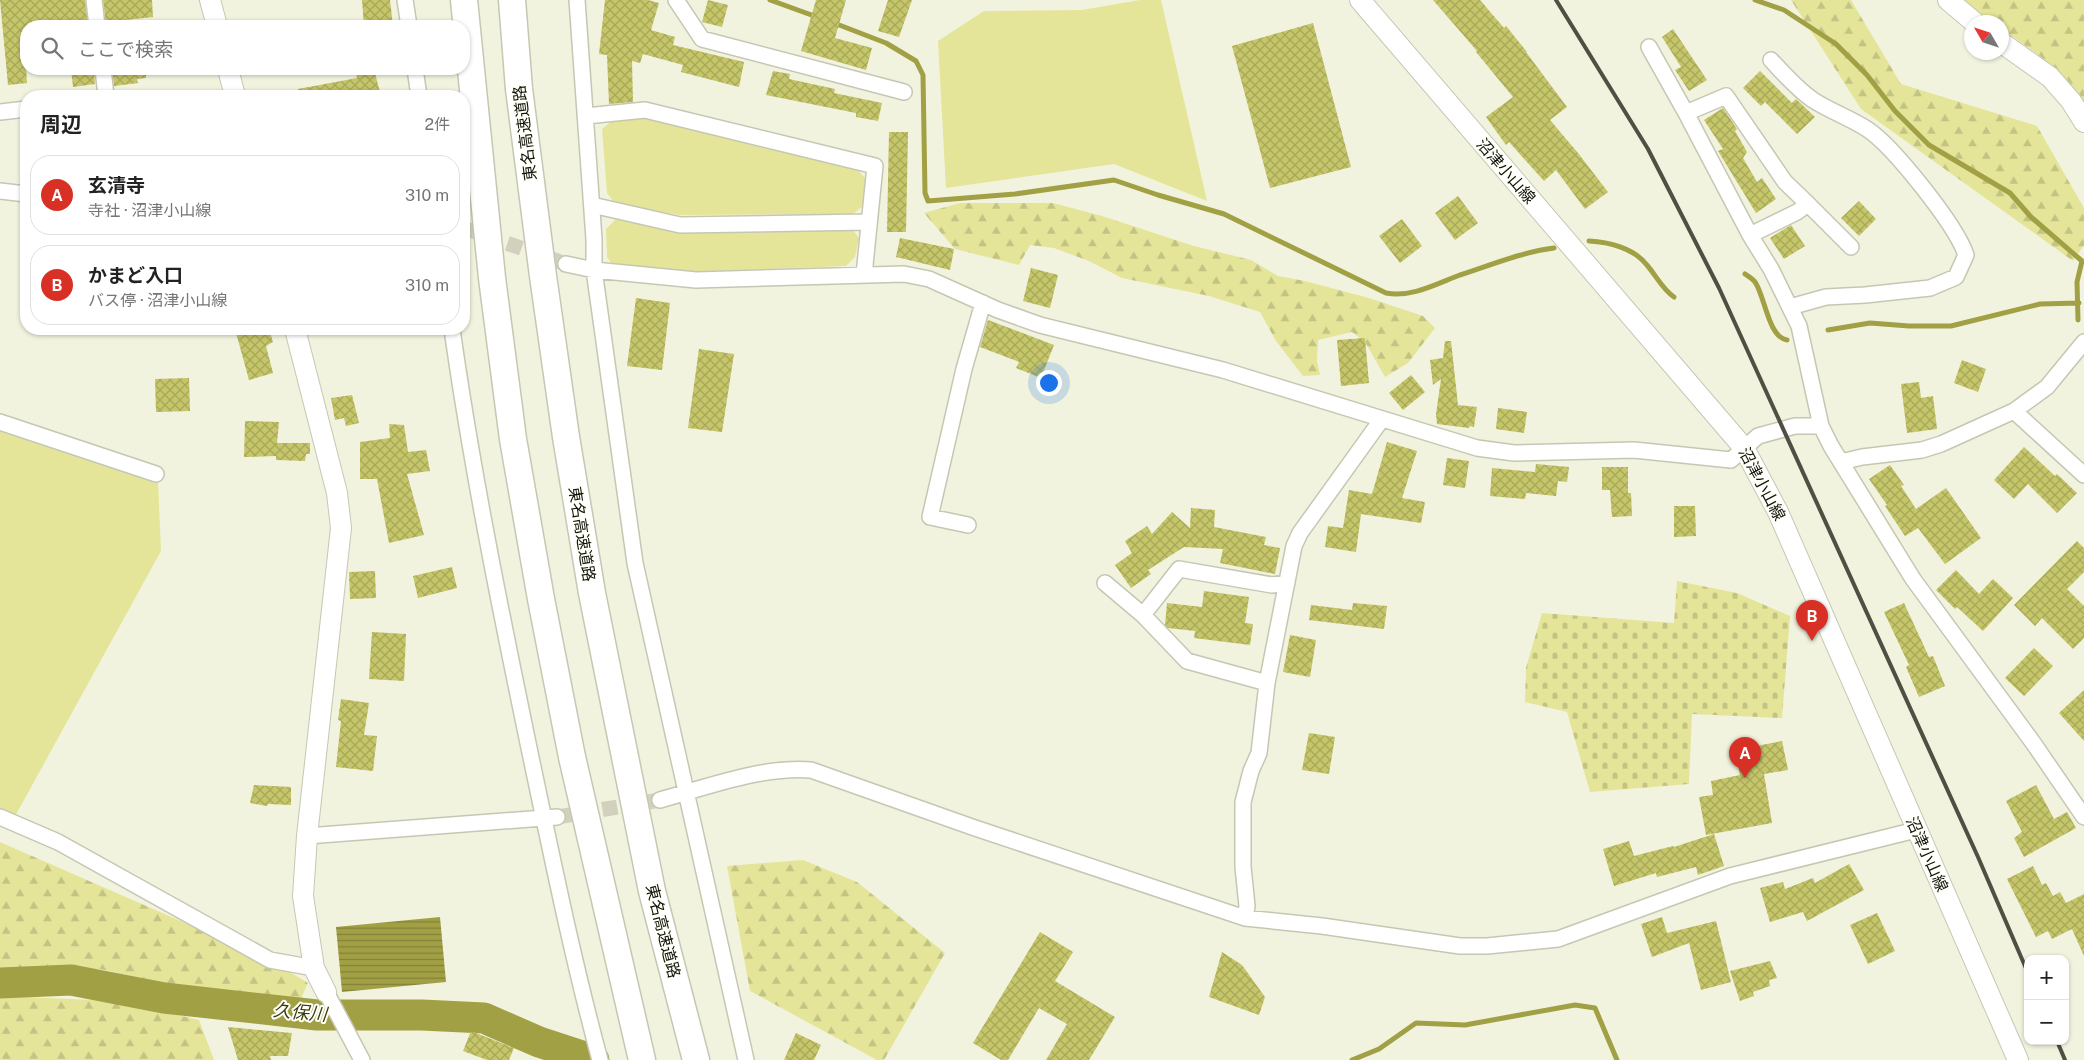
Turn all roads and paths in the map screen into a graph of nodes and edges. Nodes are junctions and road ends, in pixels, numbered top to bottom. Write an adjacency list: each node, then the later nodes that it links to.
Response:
1 (94, 0): 11 (street)
2 (210, 0): 12 (main road)
3 (405, 0): 13 (street)
4 (464, 0): 14 (highway)
5 (512, 0): 72 (highway, 東名高速道路)
6 (577, 0): 29 (street)
7 (676, 0): 25 (street)
8 (1360, 0): 50 (main road, 沼津小山線)
9 (1948, 0): 10 (main road)
10 (1966, 15)
11 (96, 20)
12 (215, 20)
13 (408, 20)
14 (466, 20)
15 (1649, 47): 28 (street)
16 (2009, 48): 30 (main road)
17 (470, 60): 71 (highway)
18 (1772, 60): 42 (street)
19 (103, 75): 22 (street)
20 (230, 75): 23 (main road)
21 (416, 75): 24 (street)
22 (105, 90)
23 (233, 90)
24 (417, 90)
25 (904, 92)
26 (20, 110): 27 (street)
27 (0, 112)
28 (1686, 113): 33 (street); 36 (street)
29 (586, 116): 34 (street); 35 (street)
30 (2084, 122)
31 (0, 191): 32 (street)
32 (20, 193)
33 (1808, 204): 36 (street); 37 (street)
34 (592, 205): 35 (street); 39 (street)
35 (868, 222): 40 (street)
36 (1750, 235): 42 (street)
37 (1851, 248)
38 (566, 264): 39 (street)
39 (594, 270): 40 (street); 59 (street)
40 (864, 275): 41 (street)
41 (983, 303): 47 (street); 54 (street)
42 (1790, 307): 49 (street)
43 (297, 335): 65 (main road)
44 (453, 335): 63 (street)
45 (2084, 342): 46 (street)
46 (2014, 411): 51 (street); 53 (street)
47 (1382, 419): 50 (street); 56 (street)
48 (0, 422): 52 (street)
49 (1821, 426): 50 (street); 51 (street)
50 (1744, 448): 64 (main road, 沼津小山線)
51 (1841, 462): 62 (street)
52 (156, 474)
53 (2084, 476)
54 (968, 525)
55 (1105, 583): 57 (street)
56 (1287, 583): 57 (street); 58 (street)
57 (1143, 615): 58 (street)
58 (1266, 683): 66 (street)
59 (686, 793): 60 (street); 66 (street); 73 (street)
60 (660, 800)
61 (0, 817): 67 (street)
62 (2084, 817)
63 (550, 818): 65 (street); 70 (street)
64 (1916, 830): 66 (street); 74 (main road, 沼津小山線)
65 (307, 836): 67 (main road)
66 (1245, 918)
67 (314, 968): 68 (main road)
68 (326, 992): 69 (street)
69 (362, 1060)
70 (600, 1060)
71 (642, 1060)
72 (696, 1060)
73 (746, 1060)
74 (2018, 1060)

